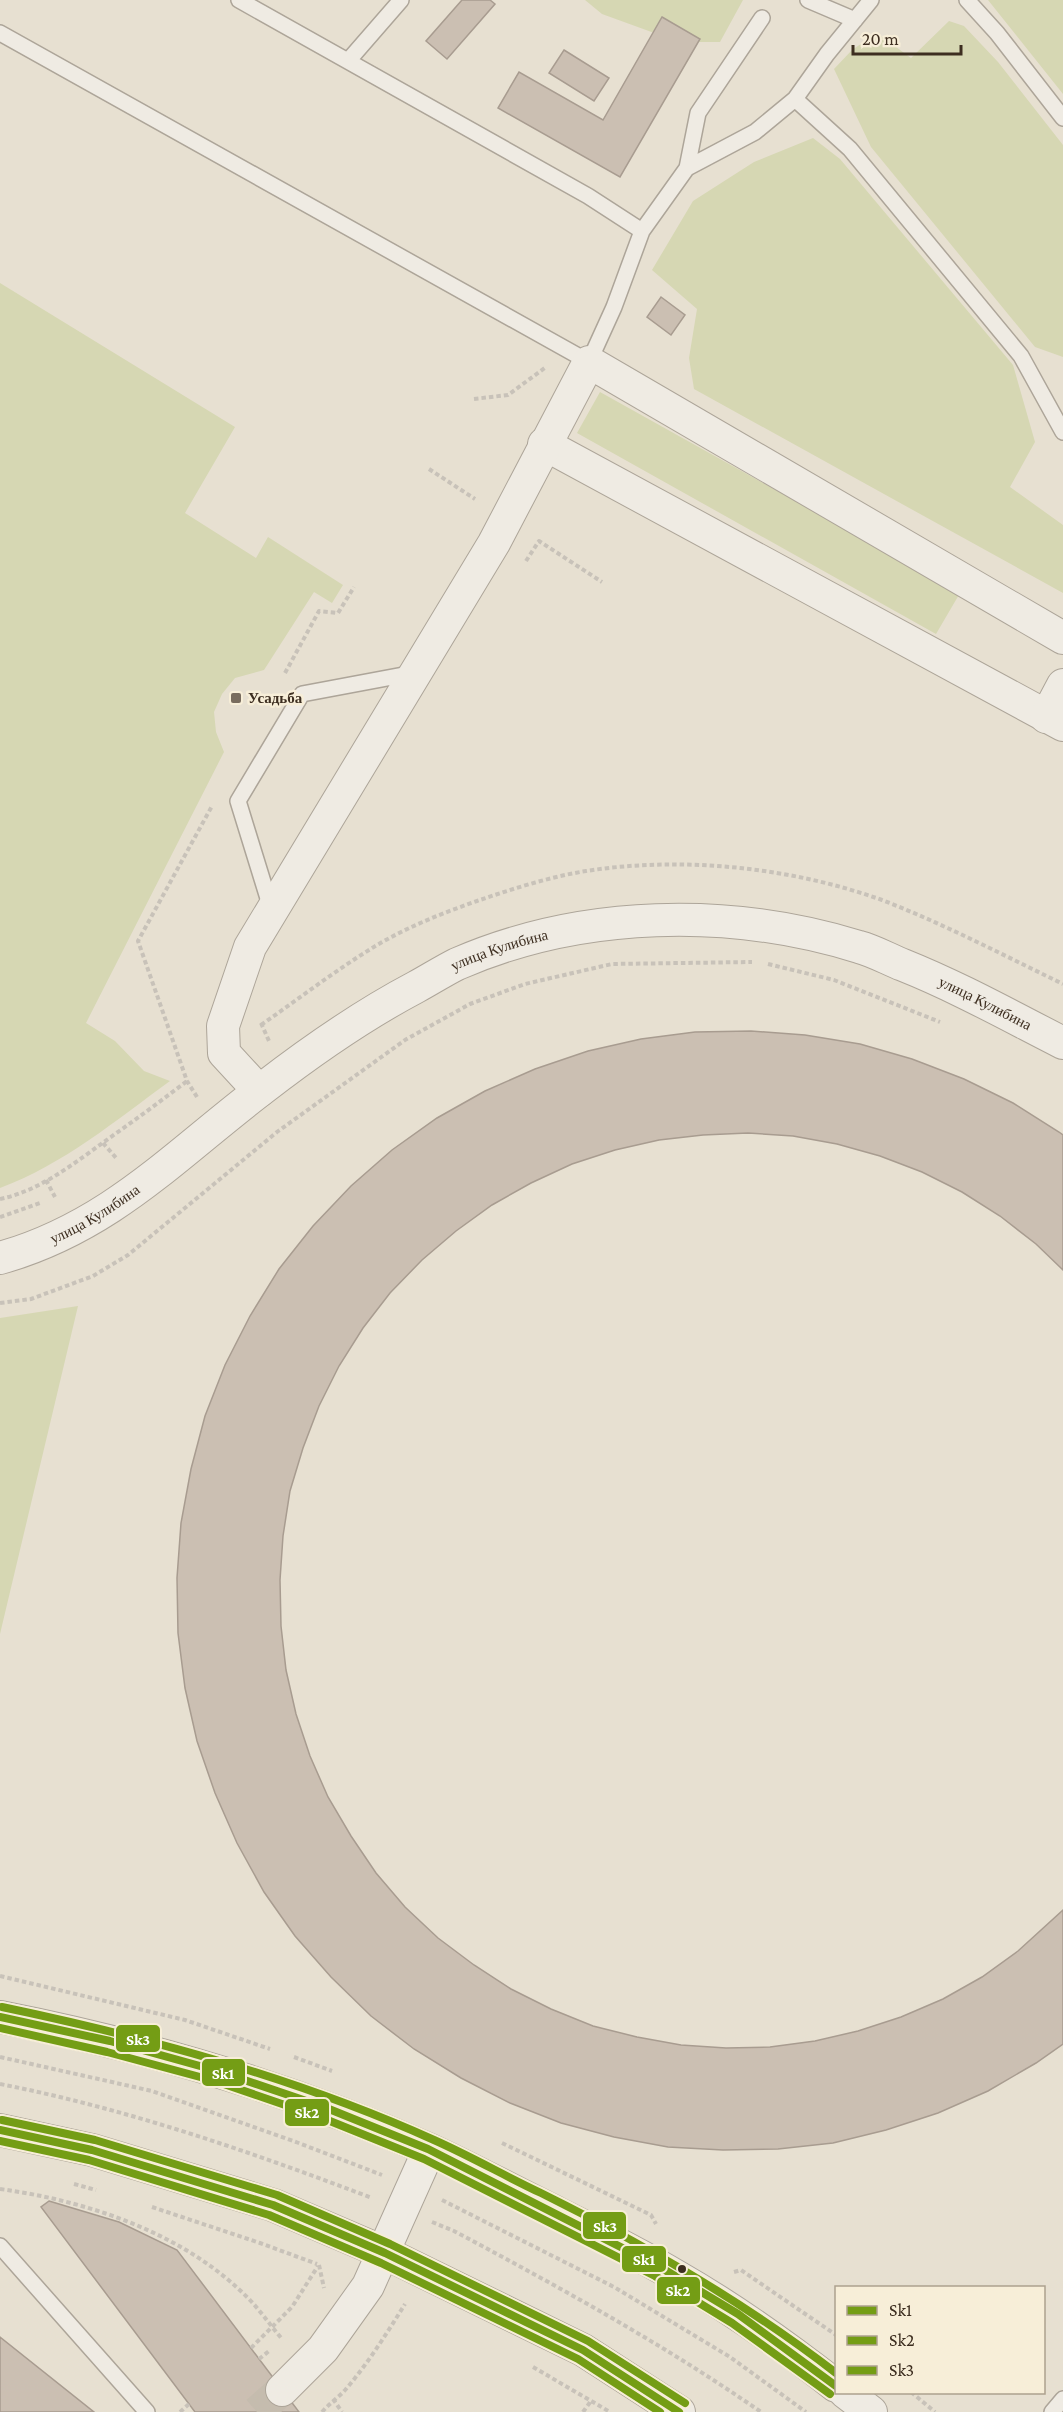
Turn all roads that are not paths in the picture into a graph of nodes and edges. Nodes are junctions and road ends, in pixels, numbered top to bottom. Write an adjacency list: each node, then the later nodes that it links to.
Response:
1 (239, 0): 9 (lane)
2 (401, 0): 9 (lane)
3 (808, 0): 7 (lane)
4 (871, 0): 7 (lane)
5 (967, 0): 11 (lane)
6 (762, 18): 12 (lane)
7 (855, 20): 10 (lane)
8 (0, 33): 14 (lane)
9 (348, 61): 13 (lane)
10 (795, 99): 12 (lane); 15 (lane)
11 (1063, 118)
12 (687, 168): 13 (lane)
13 (642, 231): 14 (lane)
14 (589, 362): 16 (street); 17 (street)
15 (1063, 432)
16 (544, 444): 18 (street); 20 (street)
17 (1063, 638)
18 (417, 673): 21 (street); 21 (lane)
19 (1063, 685): 20 (street)
20 (1054, 721)
21 (272, 914): 23 (street)
22 (1063, 1043): 23 (street, улица Кулибина)
23 (259, 1091): 24 (street, улица Кулибина)
24 (0, 1258)
25 (0, 2017): 27 (street)
26 (0, 2130): 29 (street)
27 (429, 2150): 29 (street); 30 (street)
28 (0, 2246): 34 (lane)
29 (385, 2253): 31 (street); 35 (street)
30 (835, 2384)
31 (282, 2390)
32 (848, 2394): 36 (street)
33 (1063, 2399): 37 (lane)
34 (147, 2412)
35 (680, 2412)
36 (871, 2412)
37 (1052, 2412)

